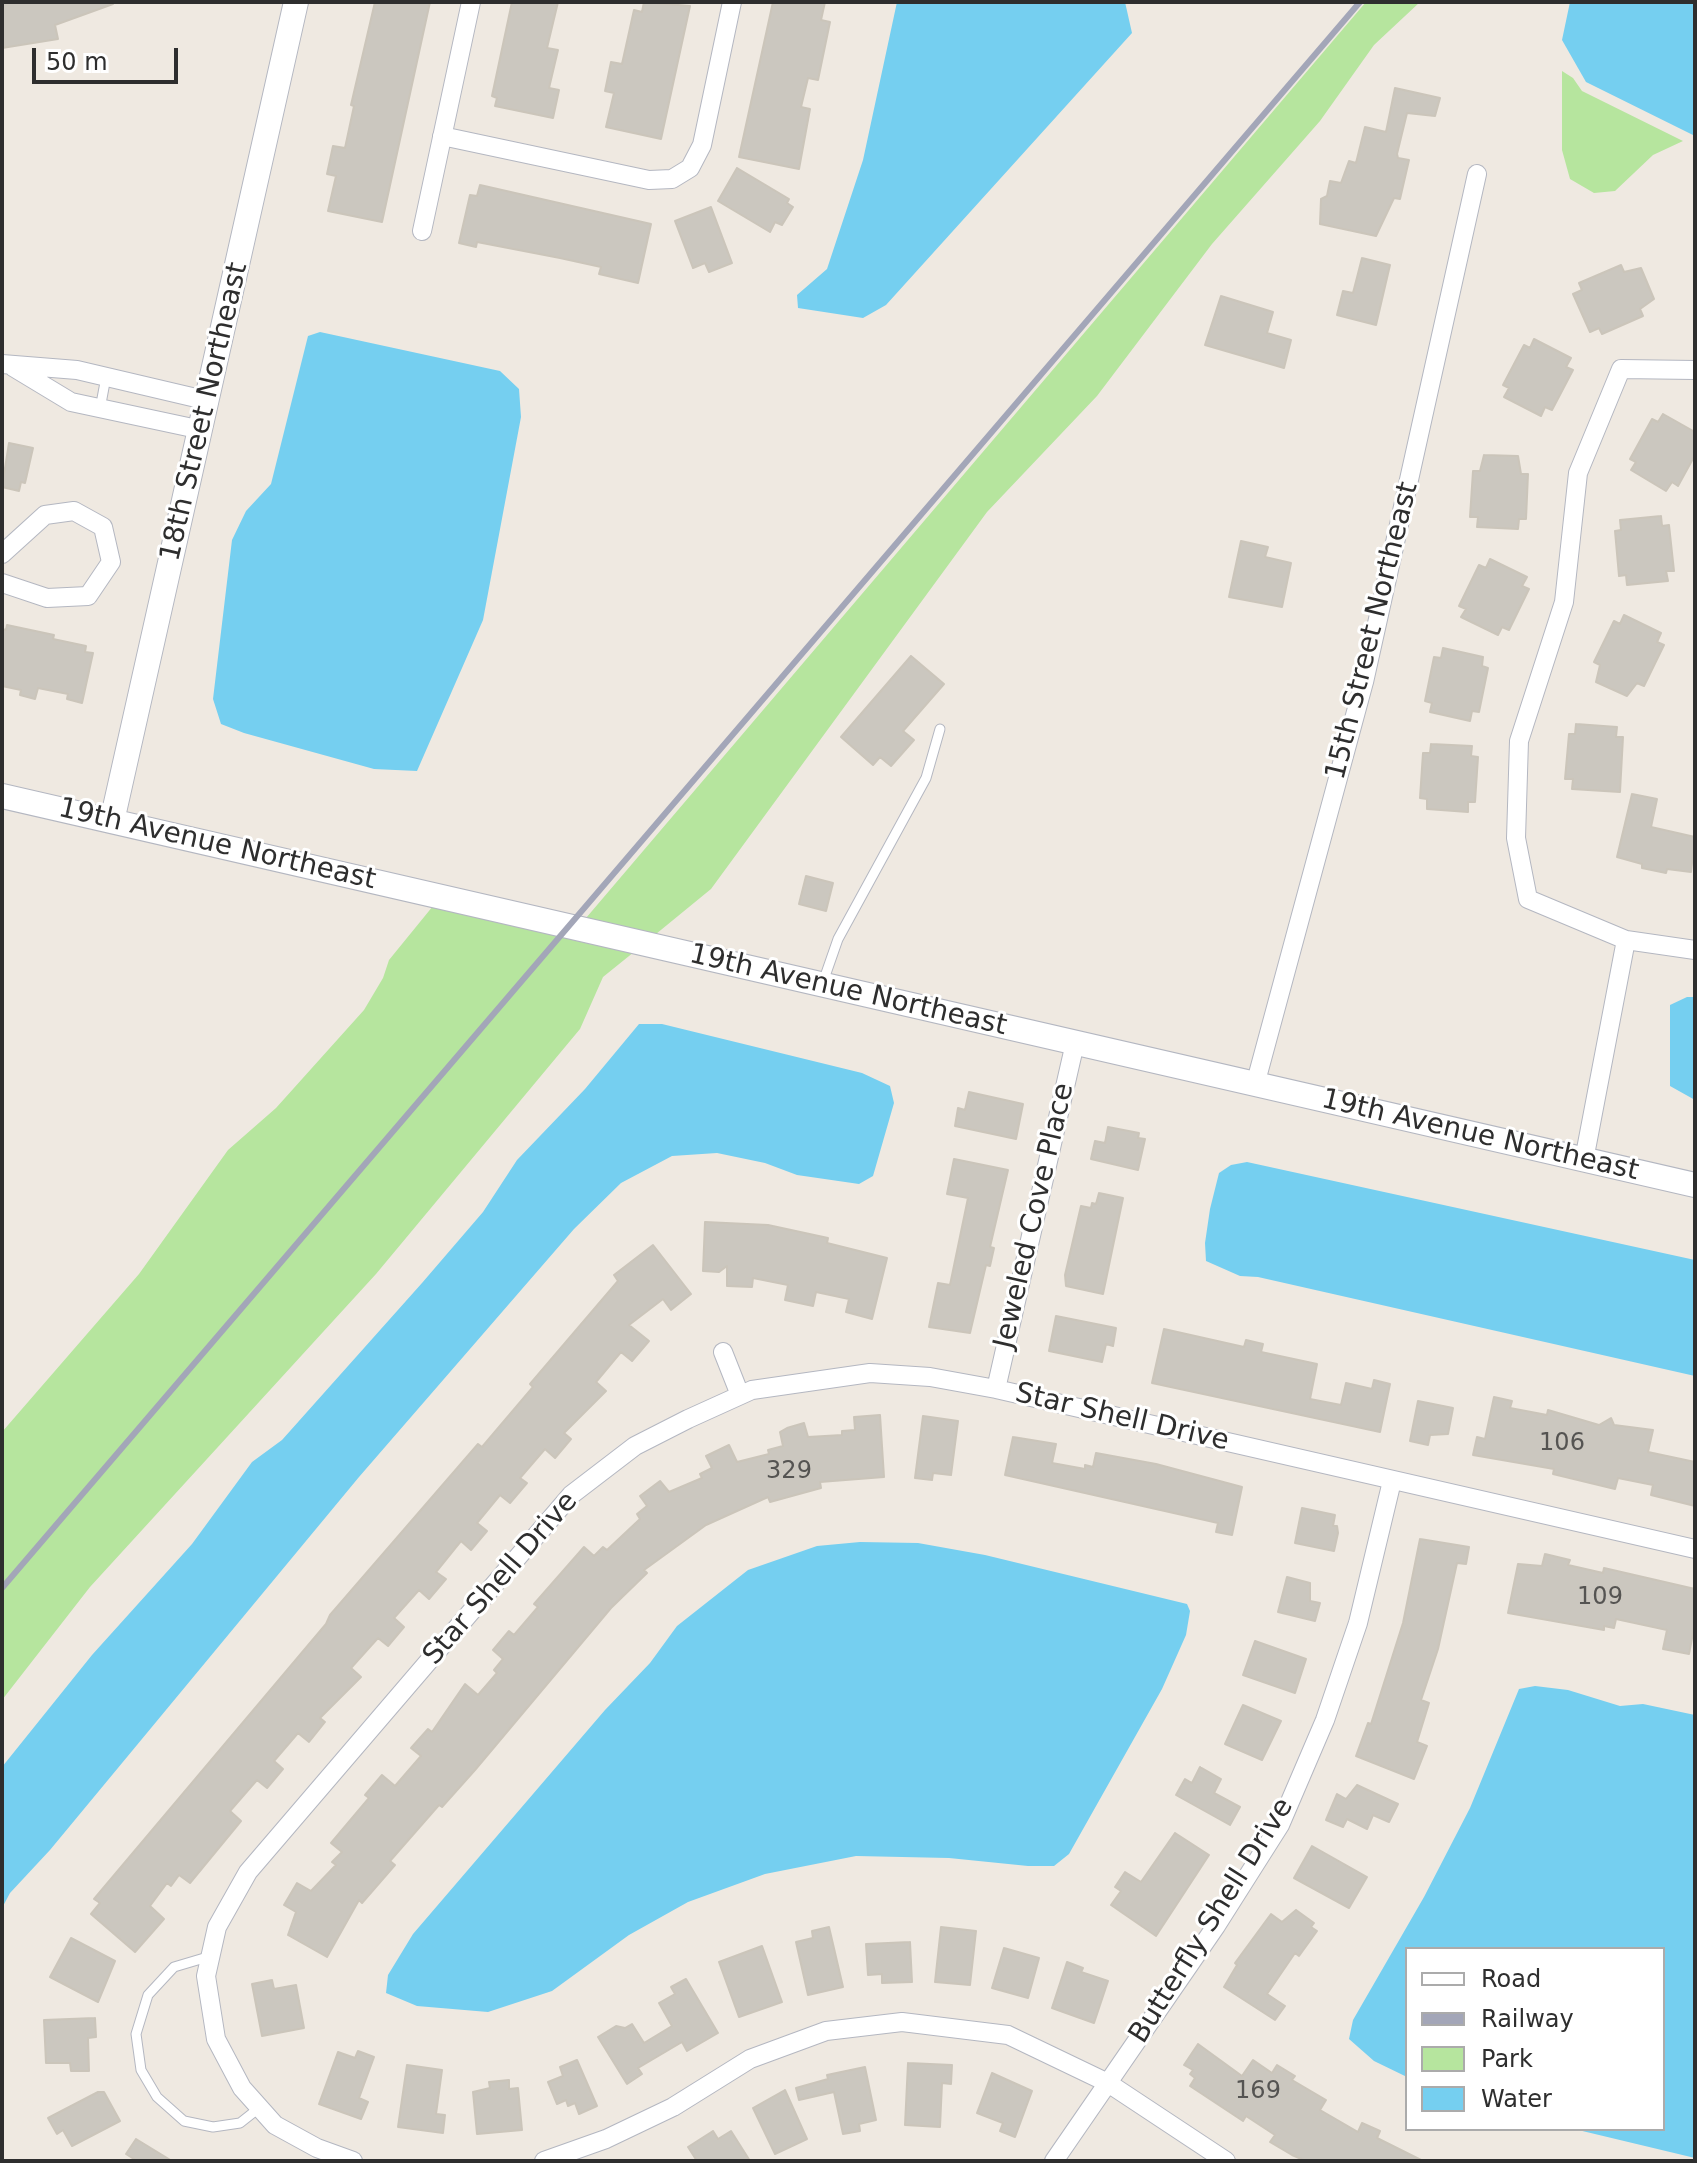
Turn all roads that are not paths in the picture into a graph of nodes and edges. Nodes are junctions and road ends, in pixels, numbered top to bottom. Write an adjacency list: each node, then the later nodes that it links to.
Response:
1 (296, 2): 10 (street, 18th Street Northeast)
2 (471, 2): 4 (street)
3 (732, 2): 4 (street)
4 (442, 136): 6 (street)
5 (1477, 174): 22 (street, 15th Street Northeast)
6 (422, 231)
7 (6, 365): 9 (street); 11 (street)
8 (1695, 370): 18 (street)
9 (106, 377): 10 (street); 11 (lane)
10 (209, 401): 12 (street, 18th Street Northeast)
11 (100, 409): 12 (street)
12 (202, 430): 17 (street, 18th Street Northeast)
13 (2, 554): 14 (street)
14 (2, 583)
15 (940, 729): 20 (lane)
16 (2, 796): 17 (street, 19th Avenue Northeast)
17 (112, 821): 20 (street, 19th Avenue Northeast)
18 (1626, 940): 19 (street); 23 (street)
19 (1695, 950)
20 (823, 985): 21 (street, 19th Avenue Northeast)
21 (1075, 1043): 22 (street, 19th Avenue Northeast); 26 (street, Jeweled Cove Place)
22 (1255, 1085): 23 (street, 19th Avenue Northeast)
23 (1584, 1160): 24 (street, 19th Avenue Northeast)
24 (1695, 1185)
25 (723, 1352): 27 (street)
26 (996, 1389): 27 (street, Star Shell Drive); 28 (street, Star Shell Drive)
27 (740, 1395): 30 (street, Star Shell Drive)
28 (1392, 1481): 29 (street, Star Shell Drive); 31 (street, Butterfly Shell Drive)
29 (1695, 1549)
30 (211, 1956): 32 (street, Star Shell Drive); 32 (lane)
31 (1108, 2083): 34 (street); 35 (street, Butterfly Shell Drive); 36 (street)
32 (259, 2108): 33 (street, Star Shell Drive)
33 (353, 2161)
34 (544, 2161)
35 (1054, 2161)
36 (1226, 2161)

